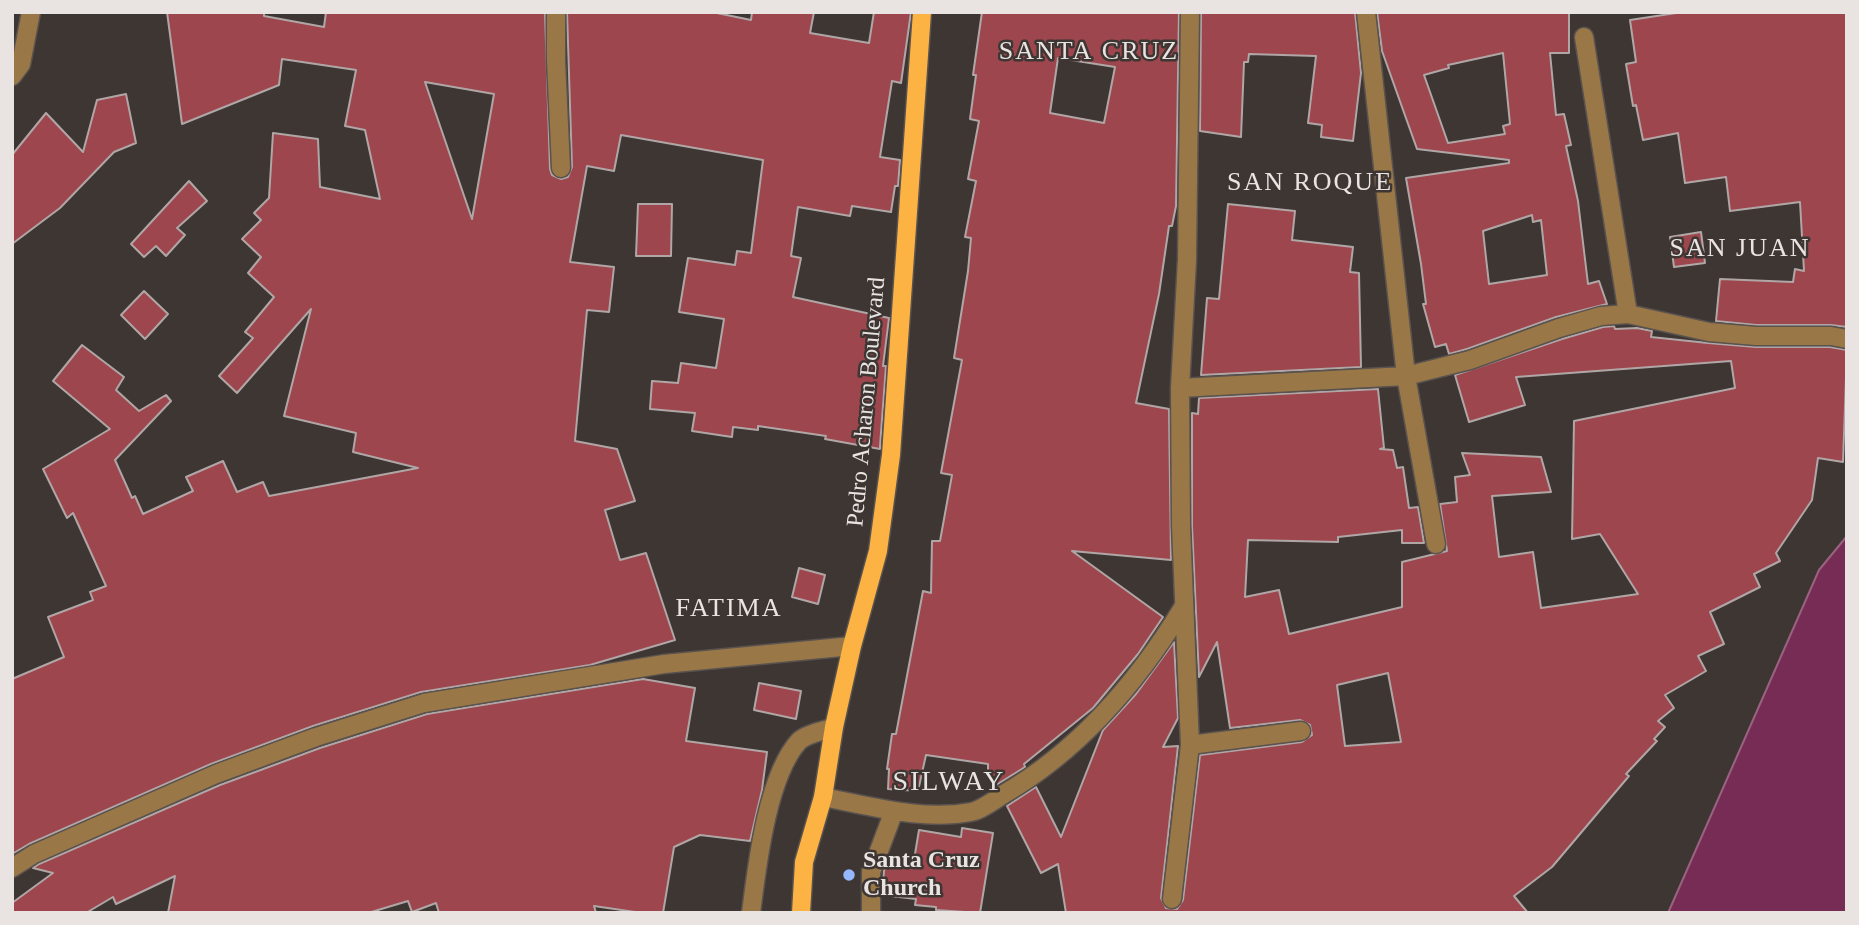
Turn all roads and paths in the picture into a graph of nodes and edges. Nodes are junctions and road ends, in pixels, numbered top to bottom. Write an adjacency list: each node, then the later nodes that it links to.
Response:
1 (31, 12): 7 (street)
2 (556, 12): 8 (street)
3 (922, 12): 15 (main road, Pedro Acharon Boulevard)
4 (1191, 12): 12 (street)
5 (1366, 12): 11 (street)
6 (1584, 37): 9 (street)
7 (12, 76)
8 (561, 169)
9 (1628, 314): 10 (street); 11 (street)
10 (1847, 339)
11 (1406, 376): 12 (street); 13 (street)
12 (1180, 388): 14 (street)
13 (1436, 544)
14 (1184, 606): 18 (street); 20 (street)
15 (852, 646): 16 (main road, Pedro Acharon Boulevard); 21 (street)
16 (834, 727): 19 (main road, Pedro Acharon Boulevard); 23 (street)
17 (1301, 731): 18 (street)
18 (1190, 745): 22 (street)
19 (823, 797): 20 (street); 24 (main road, Pedro Acharon Boulevard)
20 (894, 811): 25 (street)
21 (12, 867)
22 (1171, 900)
23 (751, 913)
24 (801, 913)
25 (871, 913)

